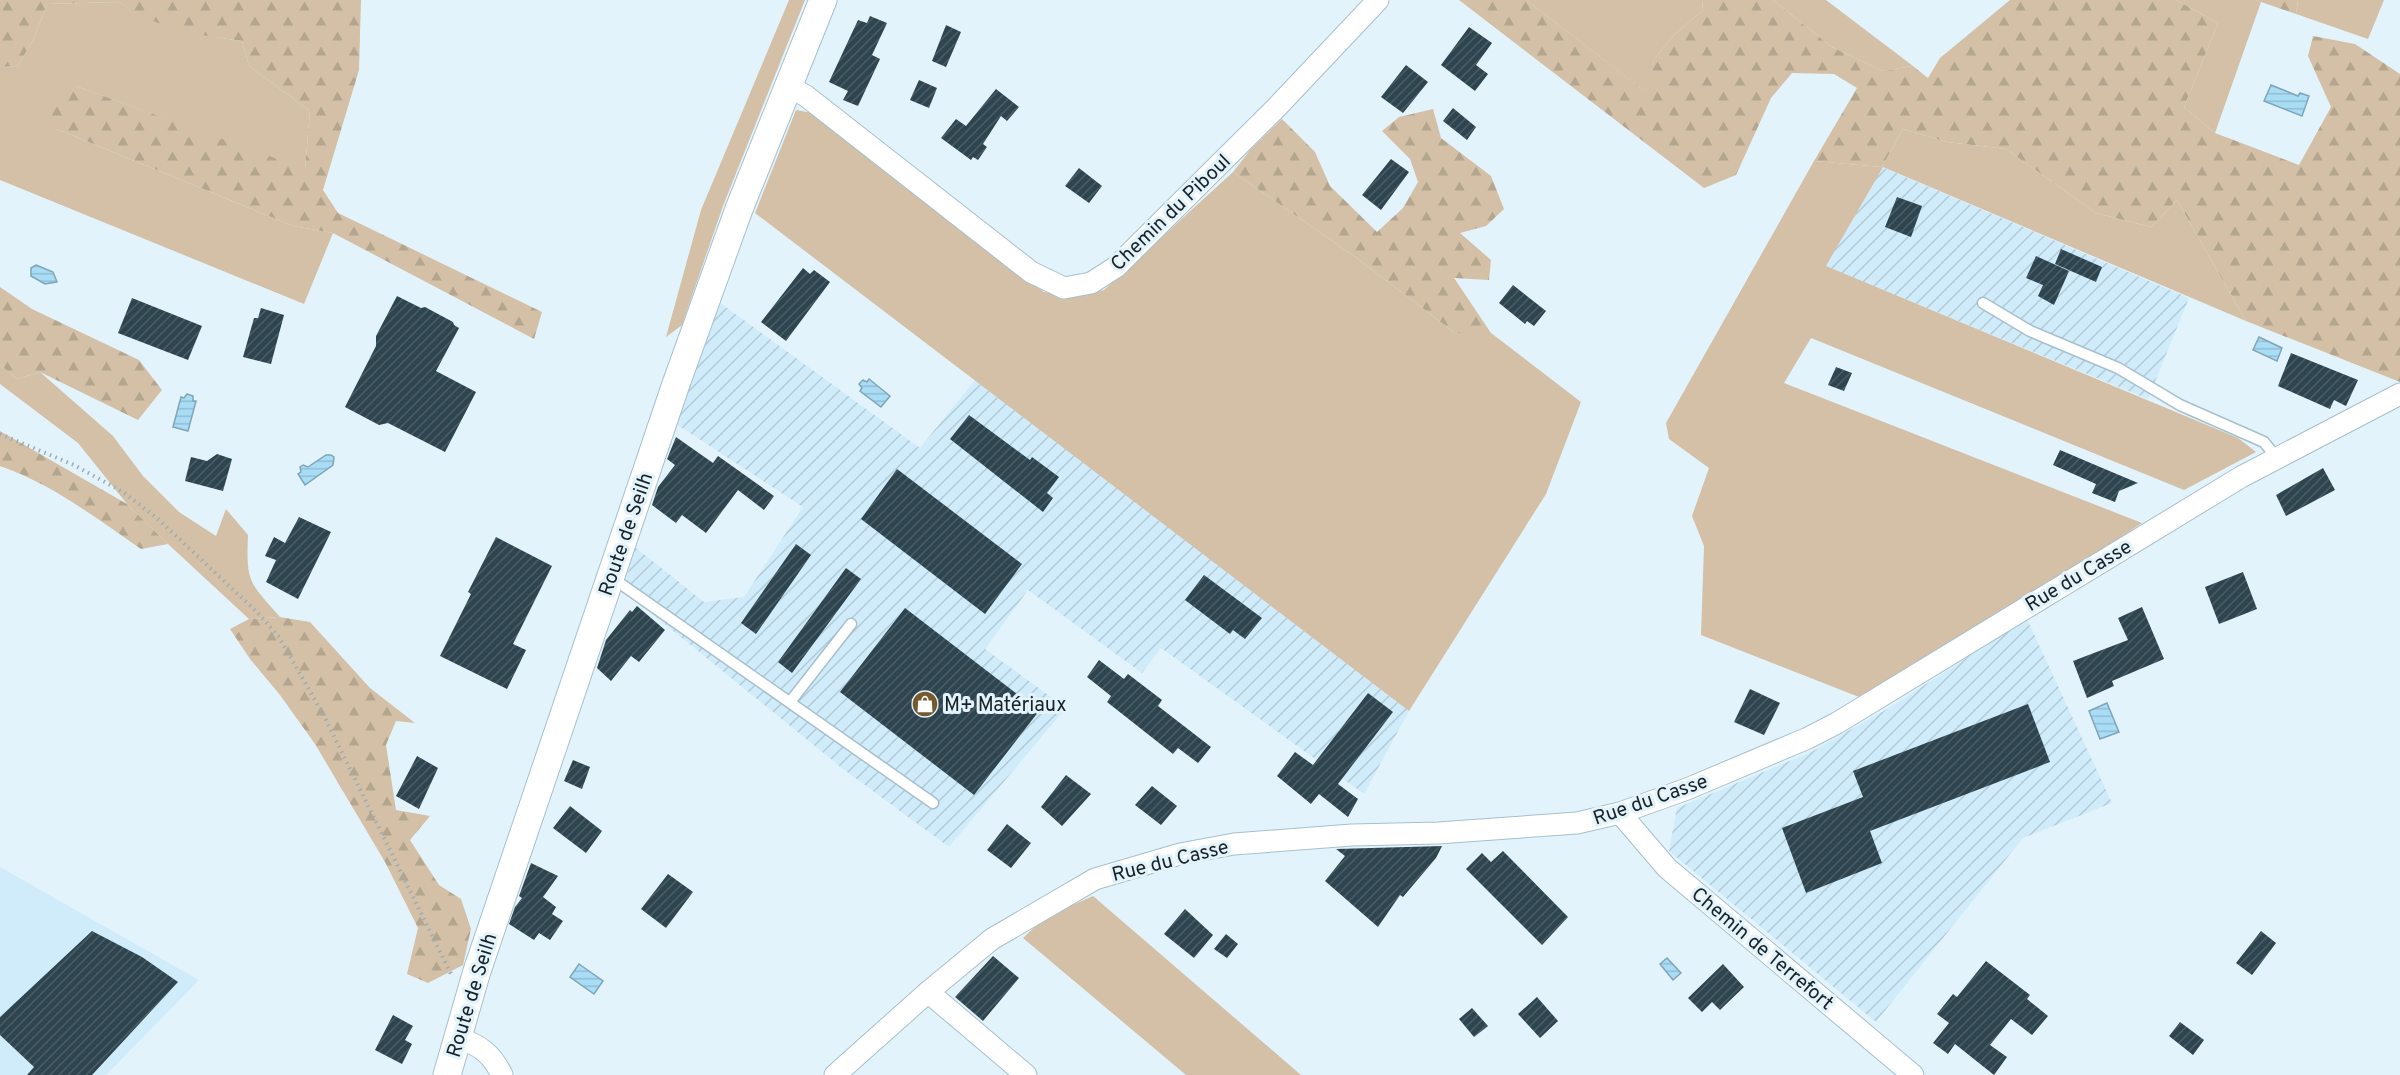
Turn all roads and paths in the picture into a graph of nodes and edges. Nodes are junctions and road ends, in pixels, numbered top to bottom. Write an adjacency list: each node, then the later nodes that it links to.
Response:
1 (823, 0): 3 (street, Route de Seilh)
2 (1378, 0): 3 (street, Chemin du Piboul)
3 (788, 86): 8 (street, Route de Seilh)
4 (1983, 303): 7 (lane)
5 (2400, 394): 7 (street, Rue du Casse)
6 (0, 434): 14 (path)
7 (2276, 457): 12 (street, Rue du Casse)
8 (611, 577): 10 (lane); 14 (street, Route de Seilh)
9 (850, 624): 10 (lane)
10 (790, 702): 11 (lane)
11 (933, 802)
12 (1620, 813): 13 (street, Rue du Casse); 20 (street, Chemin de Terrefort)
13 (928, 992): 16 (street); 19 (street, Rue du Casse)
14 (466, 1006): 15 (street, Route de Seilh)
15 (457, 1038): 17 (street, Route de Seilh); 18 (street)
16 (1020, 1073)
17 (447, 1075)
18 (502, 1075)
19 (835, 1075)
20 (1913, 1075)

